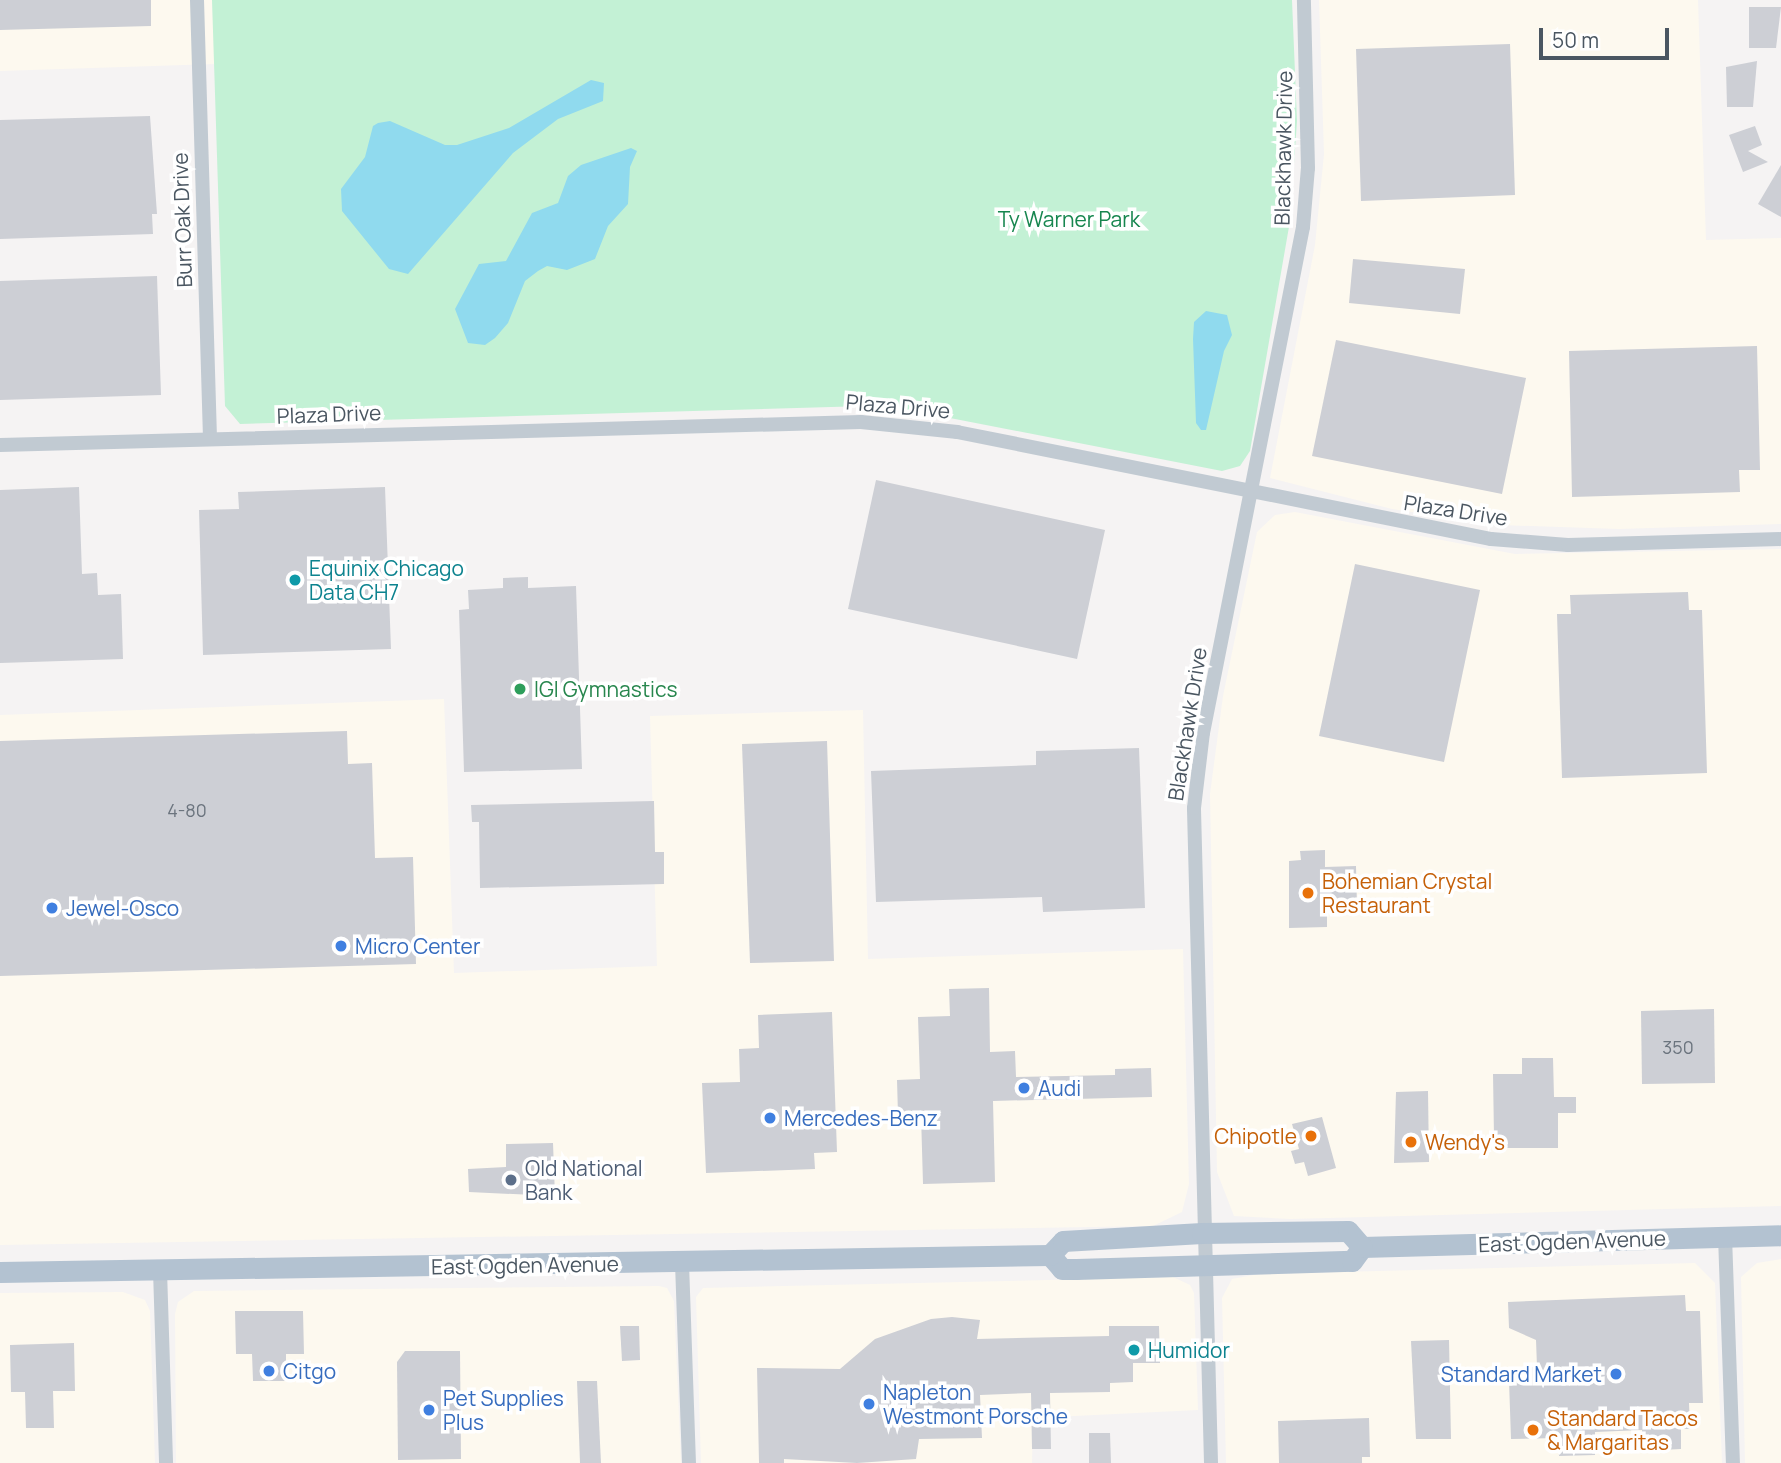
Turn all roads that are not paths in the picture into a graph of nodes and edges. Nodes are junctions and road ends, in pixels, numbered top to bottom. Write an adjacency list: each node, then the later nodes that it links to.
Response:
1 (197, 0): 3 (street, Burr Oak Drive)
2 (1304, 0): 5 (street, Blackhawk Drive)
3 (210, 439): 4 (street, Plaza Drive); 5 (street, Plaza Drive)
4 (0, 445)
5 (1252, 492): 6 (street, Plaza Drive); 7 (street, Blackhawk Drive)
6 (1781, 539)
7 (1202, 1233): 10 (main road, East Ogden Avenue); 11 (main road, East Ogden Avenue); 13 (street, Blackhawk Drive)
8 (1781, 1235): 9 (main road, East Ogden Avenue)
9 (1725, 1237): 10 (main road, East Ogden Avenue); 19 (street)
10 (1362, 1247): 13 (main road, East Ogden Avenue)
11 (1051, 1255): 12 (main road, East Ogden Avenue); 13 (main road, East Ogden Avenue)
12 (682, 1263): 14 (main road, East Ogden Avenue); 17 (street)
13 (1204, 1265): 18 (street, Blackhawk Drive)
14 (160, 1270): 15 (main road, East Ogden Avenue); 16 (street)
15 (0, 1272)
16 (166, 1463)
17 (689, 1463)
18 (1211, 1463)
19 (1733, 1463)

